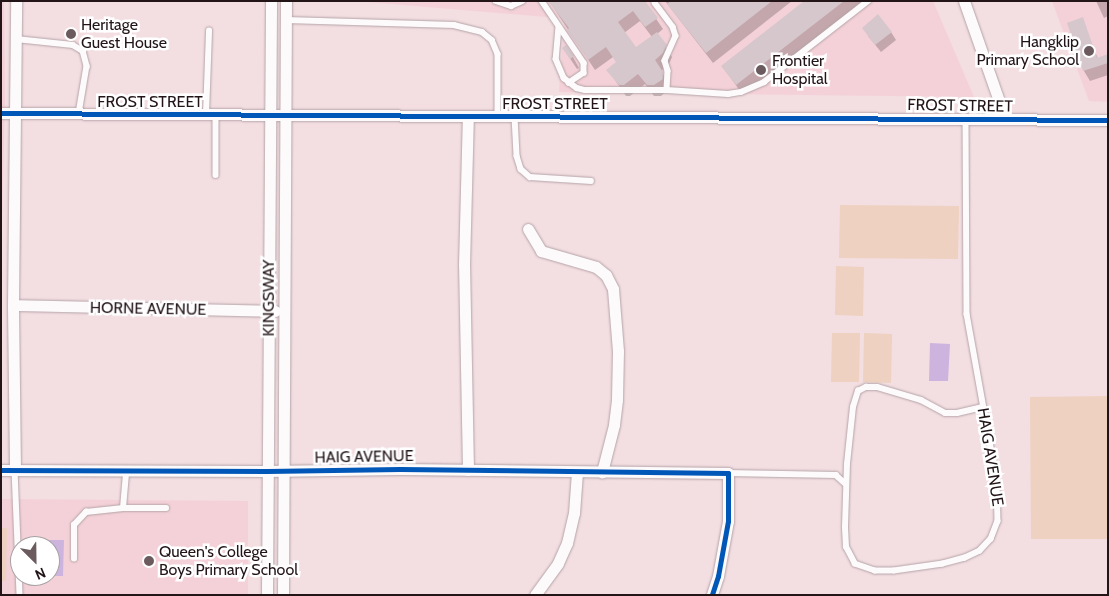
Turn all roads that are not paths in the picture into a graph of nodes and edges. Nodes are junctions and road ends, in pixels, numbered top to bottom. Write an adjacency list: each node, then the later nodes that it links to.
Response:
1 (16, 1): 13 (street)
2 (271, 1): 21 (street, KINGSWAY)
3 (286, 1): 10 (street, KINGSWAY)
4 (496, 1): 5 (lane)
5 (522, 1)
6 (542, 1): 11 (lane)
7 (868, 1): 15 (lane)
8 (964, 1): 26 (street)
9 (655, 3): 15 (lane)
10 (286, 20): 19 (street, KINGSWAY); 23 (lane)
11 (559, 27): 14 (lane); 14 (lane)
12 (209, 31): 20 (lane)
13 (16, 39): 17 (street); 18 (lane)
14 (569, 83): 15 (lane)
15 (667, 90)
16 (1, 113): 17 (street, FROST STREET)
17 (15, 113): 18 (street, FROST STREET); 31 (street)
18 (78, 114): 20 (street, FROST STREET)
19 (286, 114): 21 (street, FROST STREET); 22 (street, FROST STREET); 32 (street, KINGSWAY)
20 (211, 115): 21 (street, FROST STREET); 28 (lane)
21 (270, 115): 33 (street, KINGSWAY)
22 (468, 116): 23 (street, FROST STREET); 39 (street)
23 (498, 116): 24 (street, FROST STREET)
24 (515, 116): 25 (street, FROST STREET); 29 (lane)
25 (966, 118): 26 (street, FROST STREET); 34 (lane, HAIG AVENUE)
26 (1006, 118): 27 (street, FROST STREET)
27 (1108, 120)
28 (216, 175)
29 (591, 181)
30 (528, 229): 43 (street)
31 (13, 306): 33 (street, HORNE AVENUE); 37 (street)
32 (284, 311): 33 (street, HORNE AVENUE); 41 (street, KINGSWAY)
33 (269, 312): 40 (street, KINGSWAY)
34 (982, 407): 35 (lane, HAIG AVENUE); 46 (lane, HAIG AVENUE)
35 (847, 464): 45 (lane); 46 (lane, HAIG AVENUE)
36 (1, 470): 37 (street, HAIG AVENUE)
37 (15, 470): 38 (street, HAIG AVENUE); 50 (lane)
38 (126, 470): 40 (street, HAIG AVENUE); 47 (lane)
39 (468, 470): 41 (street, HAIG AVENUE); 42 (street, HAIG AVENUE)
40 (267, 471): 41 (street, HAIG AVENUE); 51 (street, KINGSWAY)
41 (283, 471): 52 (street, KINGSWAY)
42 (577, 472): 43 (street, HAIG AVENUE); 53 (street)
43 (602, 472): 44 (street, HAIG AVENUE)
44 (728, 473): 45 (lane, HAIG AVENUE); 54 (street)
45 (836, 475): 46 (lane)
46 (846, 484)
47 (124, 508): 48 (lane); 49 (lane)
48 (166, 508)
49 (74, 559)
50 (20, 595)
51 (267, 595)
52 (283, 595)
53 (535, 595)
54 (712, 595)

